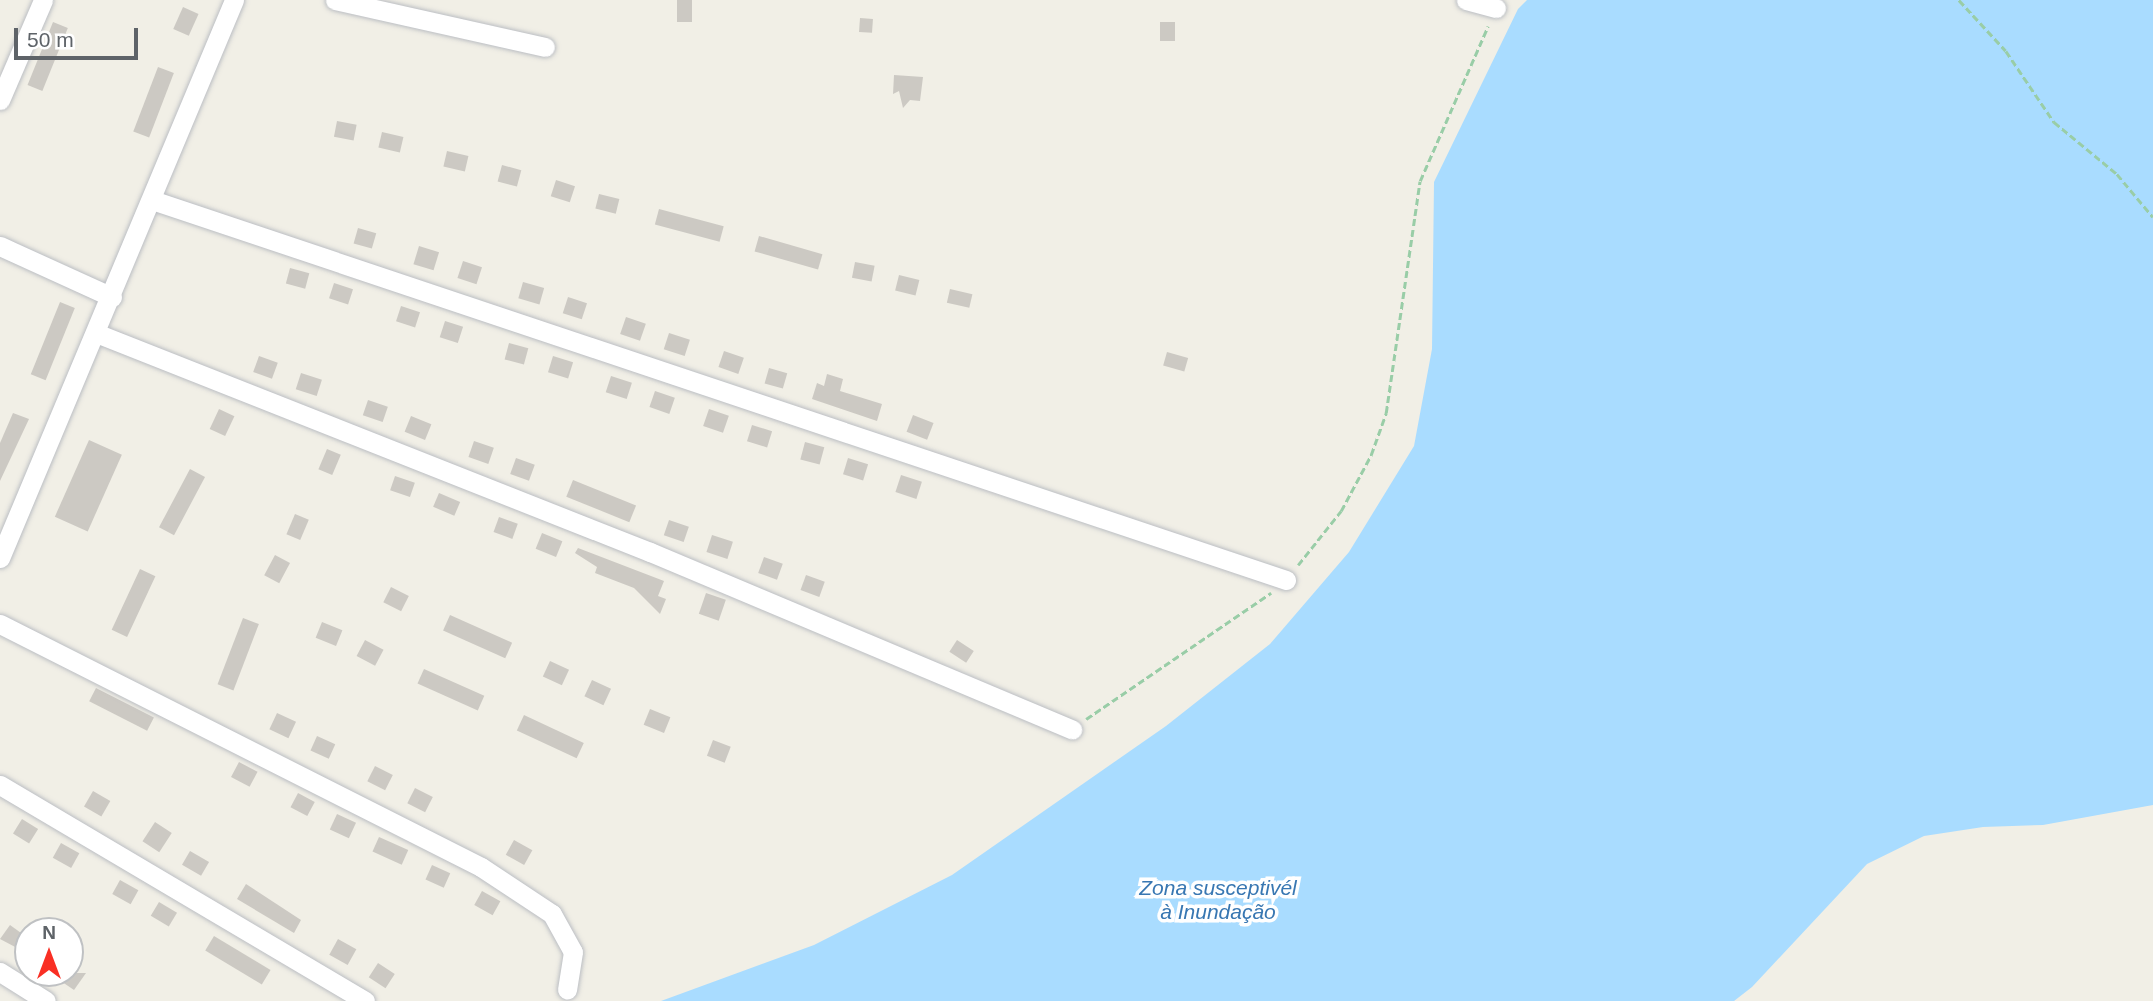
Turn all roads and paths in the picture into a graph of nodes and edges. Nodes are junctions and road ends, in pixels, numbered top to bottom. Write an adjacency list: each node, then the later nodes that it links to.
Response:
1 (43, 0): 8 (lane)
2 (234, 0): 9 (lane)
3 (335, 0): 7 (lane)
4 (1466, 0): 6 (lane)
5 (1959, 0): 10 (path)
6 (1496, 8): 15 (path)
7 (545, 47)
8 (0, 100)
9 (152, 200): 12 (lane); 15 (lane)
10 (2153, 217)
11 (0, 246): 12 (lane)
12 (112, 297): 13 (lane)
13 (96, 333): 14 (lane); 17 (lane)
14 (0, 558)
15 (1286, 580): 17 (path)
16 (0, 624): 20 (lane)
17 (1072, 729)
18 (0, 785): 22 (lane)
19 (0, 972): 21 (lane)
20 (567, 990)
21 (46, 1001)
22 (365, 1001)

